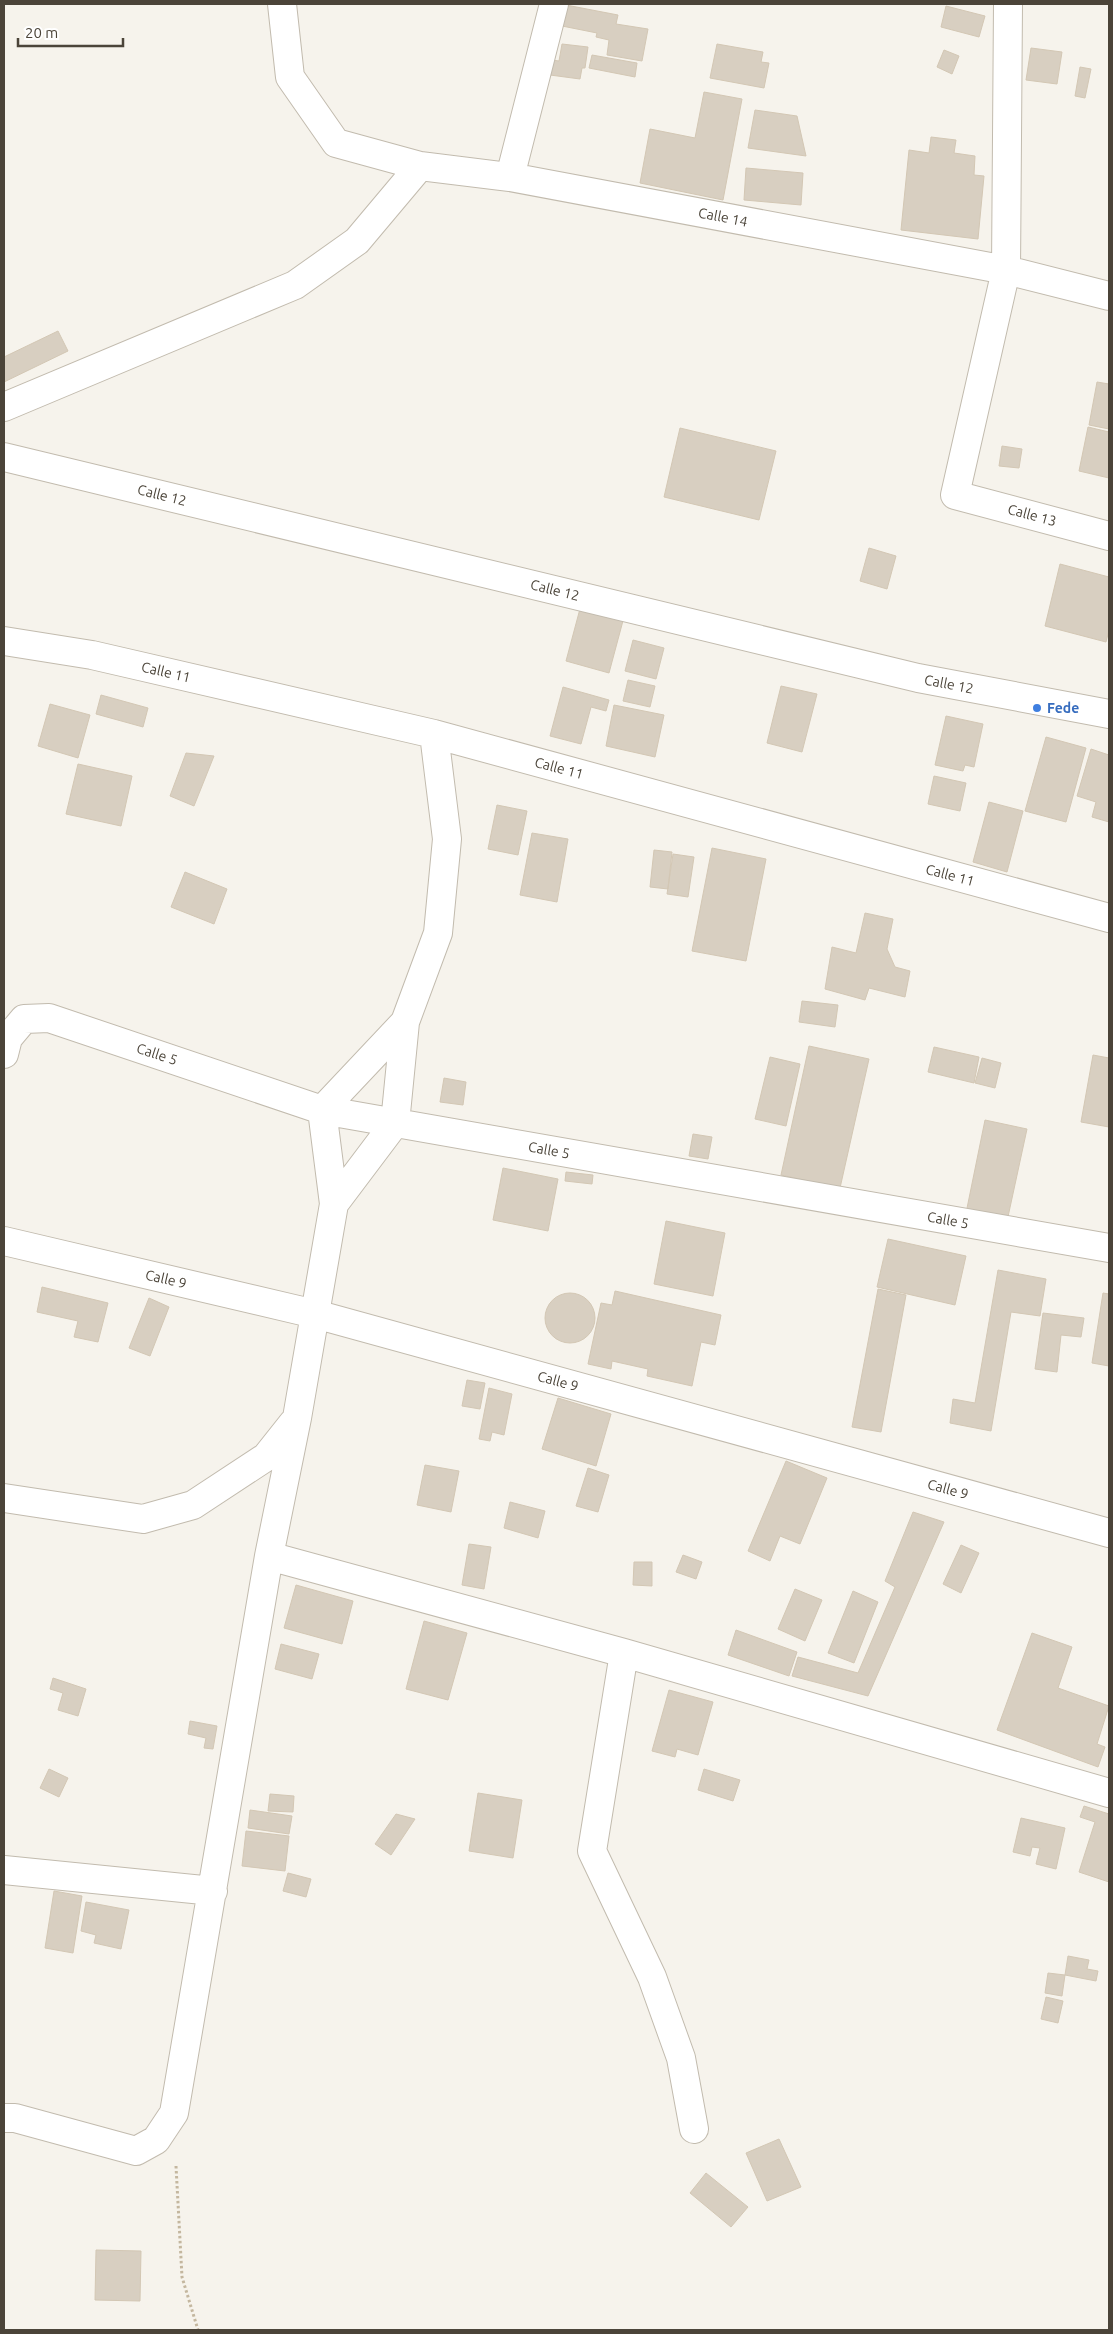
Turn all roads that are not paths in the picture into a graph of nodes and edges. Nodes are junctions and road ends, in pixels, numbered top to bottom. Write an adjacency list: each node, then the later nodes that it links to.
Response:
1 (282, 4): 4 (street, Calle 14)
2 (554, 4): 5 (street)
3 (1008, 4): 6 (street)
4 (420, 166): 5 (street, Calle 14); 8 (street)
5 (510, 178): 6 (street, Calle 14)
6 (1006, 270): 7 (street, Calle 14); 10 (street, Calle 13)
7 (1109, 296)
8 (4, 407)
9 (4, 457): 12 (street, Calle 12)
10 (1109, 536)
11 (4, 641): 13 (street, Calle 11)
12 (1109, 714)
13 (434, 734): 14 (street, Calle 11); 15 (street)
14 (1109, 918)
15 (405, 1022): 17 (street); 18 (street)
16 (6, 1046): 17 (street, Calle 5)
17 (322, 1110): 18 (street, Calle 5); 19 (street)
18 (395, 1123): 19 (street); 21 (street, Calle 5)
19 (334, 1204): 22 (street)
20 (4, 1241): 22 (street, Calle 9)
21 (1109, 1248)
22 (315, 1314): 23 (street); 25 (street, Calle 9)
23 (297, 1418): 24 (street); 26 (street)
24 (4, 1498)
25 (1109, 1533)
26 (269, 1556): 27 (street); 30 (street)
27 (624, 1653): 28 (street); 32 (street)
28 (1109, 1792)
29 (4, 1870): 30 (street)
30 (213, 1891): 31 (street)
31 (4, 2118)
32 (694, 2128)

